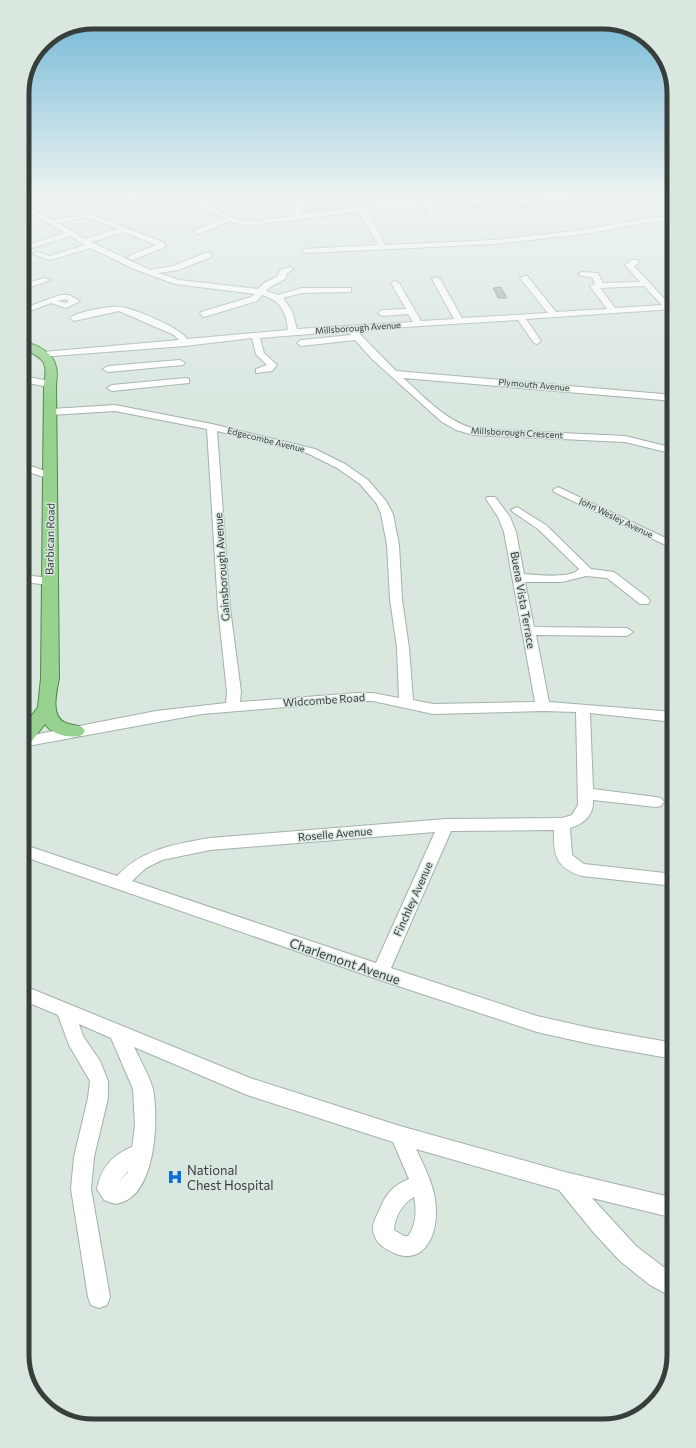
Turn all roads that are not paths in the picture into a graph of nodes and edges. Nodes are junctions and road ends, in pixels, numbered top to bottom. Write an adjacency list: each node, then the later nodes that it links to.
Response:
1 (137, 266): 6 (street)
2 (181, 266): 6 (street)
3 (630, 266): 21 (street)
4 (278, 268): 18 (street)
5 (290, 269): 18 (street)
6 (150, 272): 18 (street)
7 (582, 274): 8 (street)
8 (595, 276): 9 (street); 15 (street)
9 (636, 276)
10 (524, 278): 28 (street)
11 (436, 279): 31 (street)
12 (47, 280): 16 (street)
13 (395, 283): 25 (street)
14 (642, 284): 15 (street)
15 (600, 285): 24 (street)
16 (29, 286)
17 (348, 290): 19 (street)
18 (257, 292): 19 (street); 27 (street)
19 (278, 298): 34 (street)
20 (52, 300): 23 (street)
21 (667, 303)
22 (667, 307): 24 (street, Millsborough Avenue)
23 (29, 309)
24 (612, 310): 28 (street, Millsborough Avenue)
25 (411, 311): 26 (street); 32 (street)
26 (382, 313)
27 (204, 314)
28 (552, 314): 29 (street, Millsborough Avenue)
29 (520, 316): 31 (street, Millsborough Avenue); 36 (street)
30 (74, 318): 38 (street)
31 (459, 320): 32 (street, Millsborough Avenue)
32 (418, 323): 33 (street, Millsborough Avenue)
33 (349, 328): 34 (street, Millsborough Avenue); 37 (street, Millsborough Crescent)
34 (293, 332): 35 (street, Millsborough Avenue)
35 (255, 335): 38 (street, Millsborough Avenue); 45 (street)
36 (537, 336)
37 (356, 337): 39 (street); 46 (street, Millsborough Crescent)
38 (185, 343): 41 (street, Millsborough Avenue)
39 (300, 343)
40 (29, 348): 42 (main road, Barbican Road)
41 (105, 350): 42 (street, Millsborough Avenue); 44 (street)
42 (43, 355): 49 (main road, Barbican Road)
43 (180, 363): 44 (street)
44 (108, 369): 51 (street)
45 (259, 371)
46 (394, 374): 50 (street, Plymouth Avenue); 54 (street, Millsborough Crescent)
47 (29, 380): 49 (street)
48 (186, 381): 51 (street)
49 (50, 384): 52 (main road, Barbican Road)
50 (667, 397)
51 (114, 398): 52 (street, Edgecombe Avenue); 53 (street, Edgecombe Avenue)
52 (51, 412): 55 (main road, Barbican Road)
53 (212, 427): 70 (street, Edgecombe Avenue); 71 (street, Gainsborough Avenue)
54 (667, 449)
55 (50, 460): 56 (street); 58 (main road, Barbican Road)
56 (29, 465)
57 (29, 468): 58 (street)
58 (50, 476): 66 (main road, Barbican Road)
59 (558, 490): 62 (street, John Wesley Avenue)
60 (490, 498): 64 (street, Buena Vista Terrace)
61 (517, 510): 63 (street)
62 (667, 543)
63 (584, 572): 64 (street); 67 (street)
64 (520, 578): 68 (street, Buena Vista Terrace)
65 (29, 579): 66 (street)
66 (49, 581): 73 (main road, Barbican Road)
67 (644, 601)
68 (528, 631): 69 (street); 72 (street, Buena Vista Terrace)
69 (627, 632)
70 (406, 704): 71 (street, Widcombe Road); 72 (street, Widcombe Road)
71 (233, 706): 77 (street, Widcombe Road)
72 (543, 706): 74 (street, Widcombe Road)
73 (47, 708): 76 (main road, Barbican Road); 77 (main road)
74 (583, 708): 75 (street, Widcombe Road); 79 (street)
75 (667, 716)
76 (29, 729)
77 (76, 731): 78 (street, Widcombe Road)
78 (29, 735)
79 (586, 794): 80 (street); 81 (street, Roselle Avenue)
80 (656, 802)
81 (562, 824): 82 (street, Roselle Avenue); 84 (street)
82 (446, 826): 85 (street, Roselle Avenue); 86 (street, Finchley Avenue)
83 (29, 852): 85 (street, Charlemont Avenue)
84 (667, 879)
85 (119, 884): 86 (street, Charlemont Avenue)
86 (380, 973): 90 (street, Charlemont Avenue)
87 (29, 995): 88 (street)
88 (65, 1010): 89 (street); 97 (street)
89 (118, 1032): 91 (street); 92 (street)
90 (667, 1050)
91 (400, 1135): 93 (street); 94 (street)
92 (141, 1154)
93 (565, 1182): 95 (street); 96 (street)
94 (421, 1185)
95 (667, 1206)
96 (667, 1284)
97 (99, 1297)

